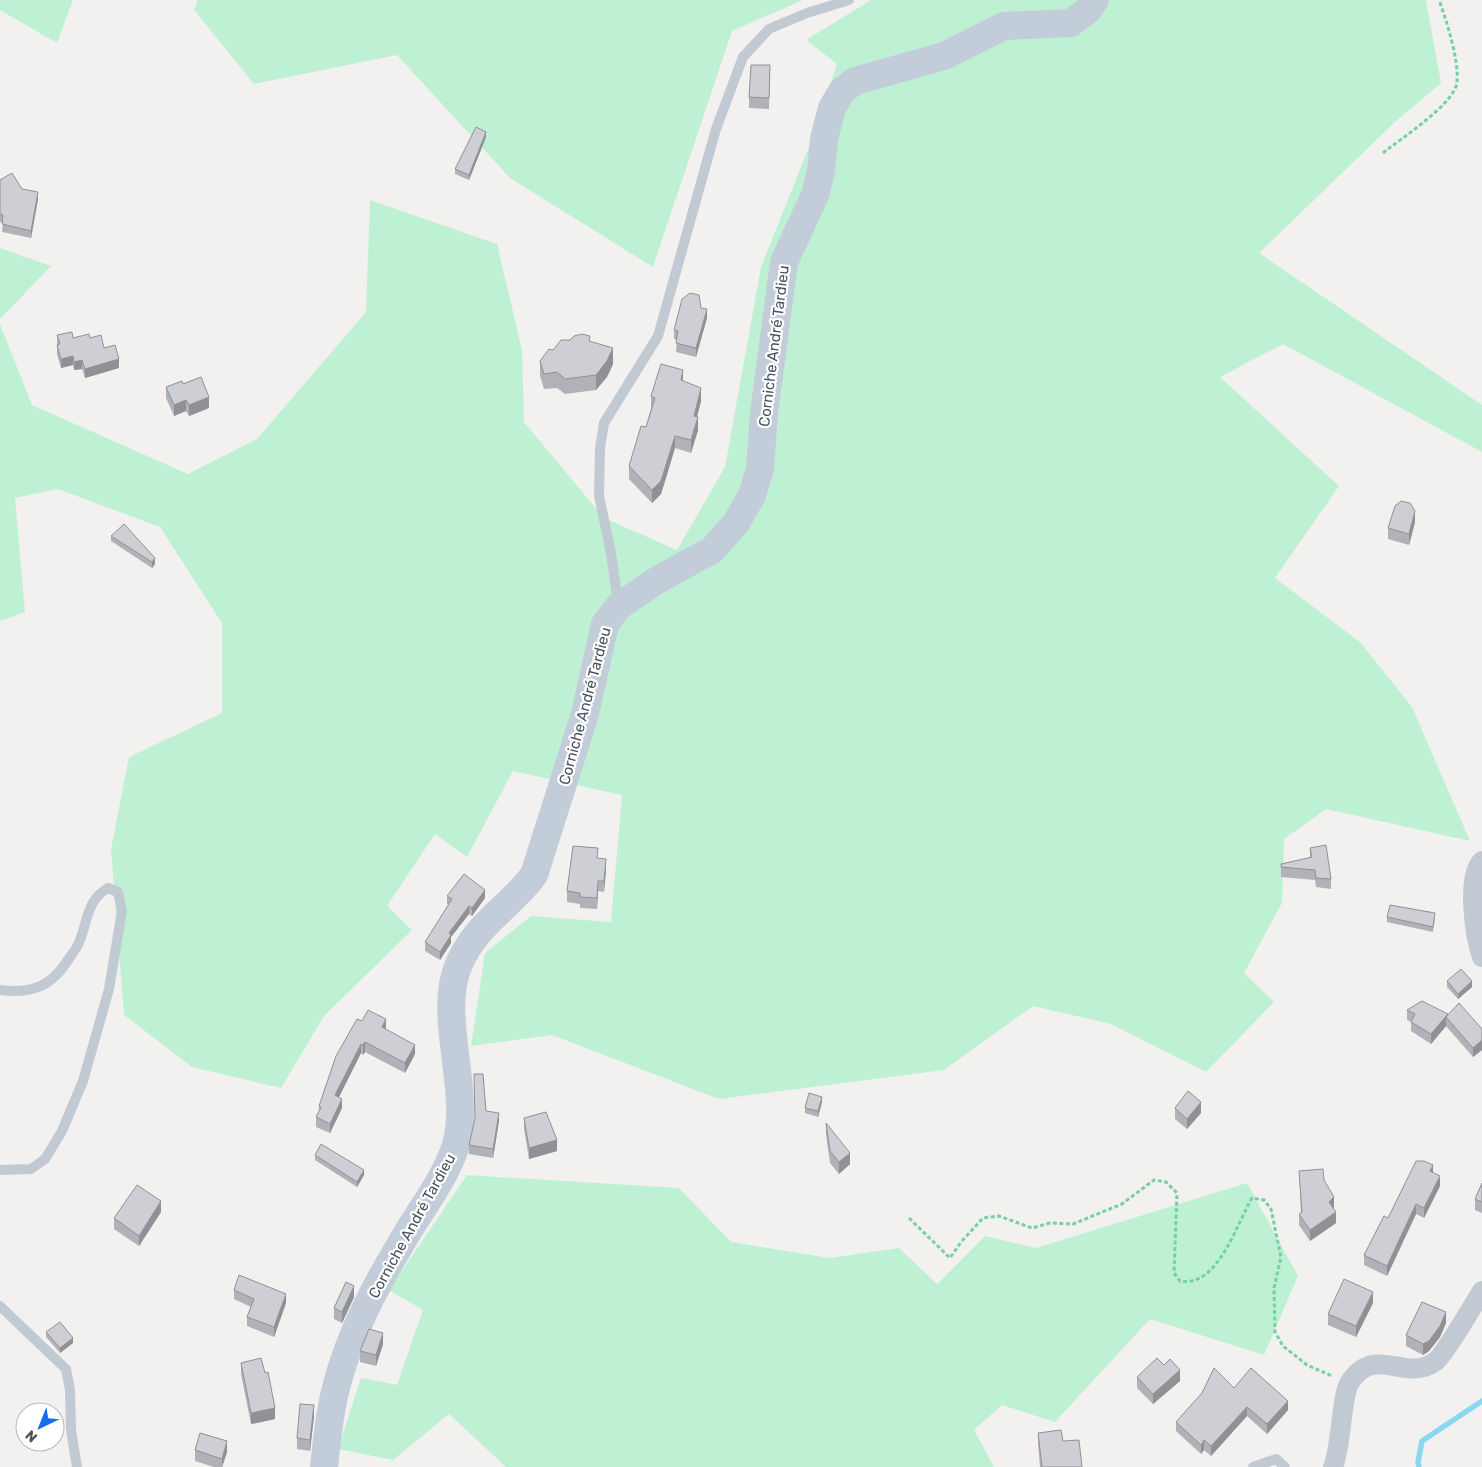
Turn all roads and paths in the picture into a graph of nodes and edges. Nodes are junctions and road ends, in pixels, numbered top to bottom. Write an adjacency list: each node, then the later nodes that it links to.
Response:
1 (849, 0): 5 (lane)
2 (1095, 0): 5 (street, Corniche André Tardieu)
3 (1440, 0): 4 (path)
4 (1383, 153)
5 (619, 606): 15 (street, Corniche André Tardieu)
6 (1482, 861): 7 (street)
7 (1482, 957)
8 (0, 990): 9 (lane)
9 (0, 1170)
10 (910, 1218): 13 (path)
11 (1482, 1291): 13 (street)
12 (0, 1306): 14 (lane)
13 (1349, 1383): 18 (street)
14 (77, 1467)
15 (324, 1467)
16 (1253, 1467): 17 (lane)
17 (1286, 1467)
18 (1333, 1467)

